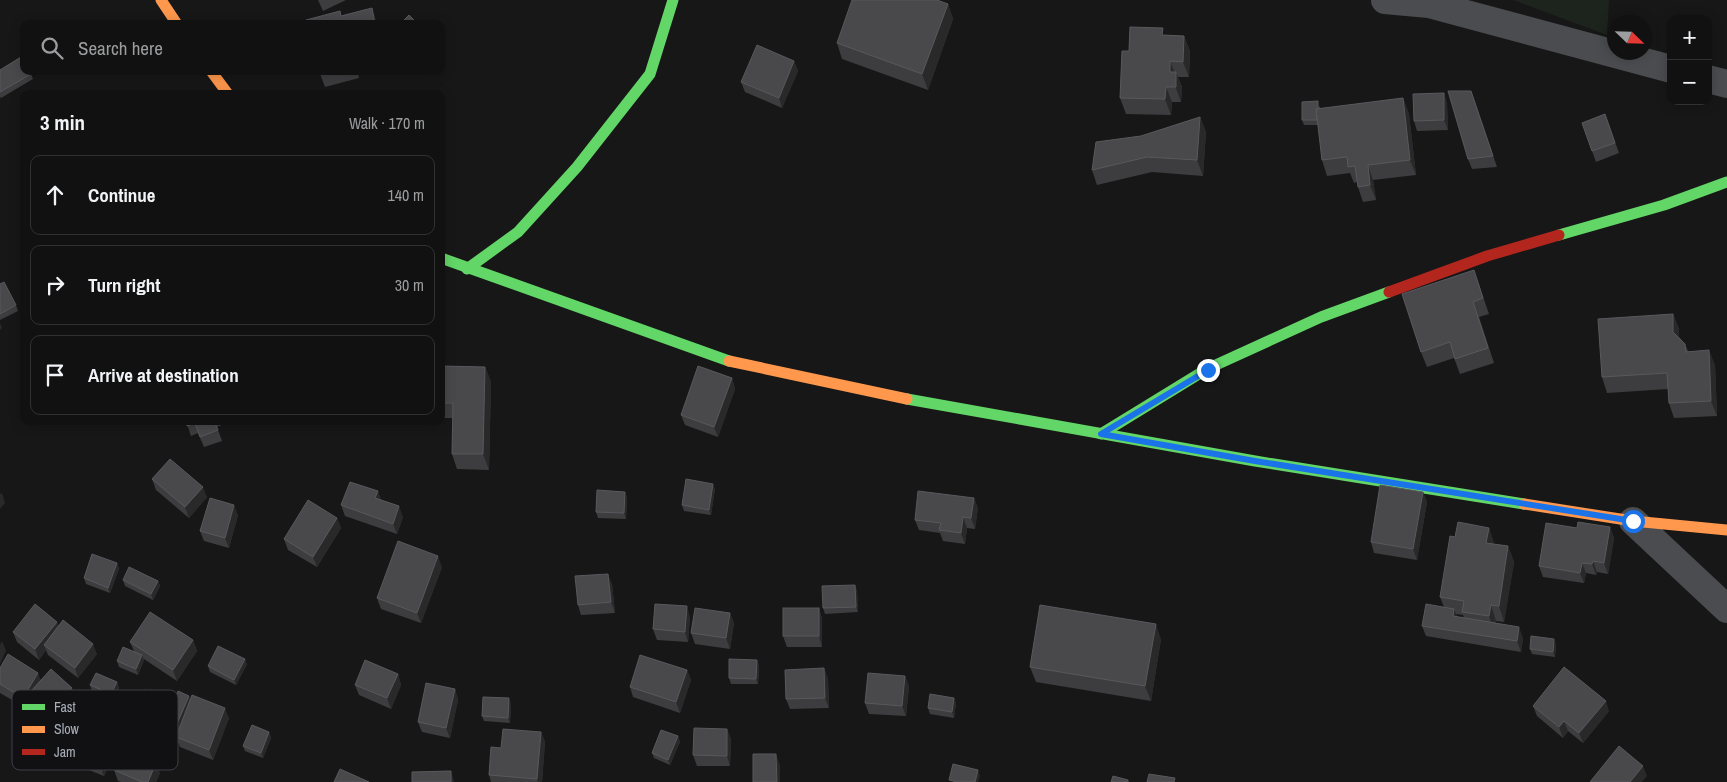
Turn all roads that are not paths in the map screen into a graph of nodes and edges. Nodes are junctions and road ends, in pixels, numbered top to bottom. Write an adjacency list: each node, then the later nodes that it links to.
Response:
1 (161, 0): 4 (street)
2 (673, 0): 12 (street)
3 (1385, 0): 5 (street)
4 (174, 20)
5 (1667, 68)
6 (215, 75): 9 (street)
7 (1712, 80): 8 (street)
8 (1727, 84)
9 (225, 90)
10 (1727, 182): 13 (street)
11 (445, 260): 12 (street)
12 (467, 269): 13 (street)
13 (1101, 434): 14 (street)
14 (1633, 521): 15 (street); 16 (street)
15 (1727, 530)
16 (1727, 609)

